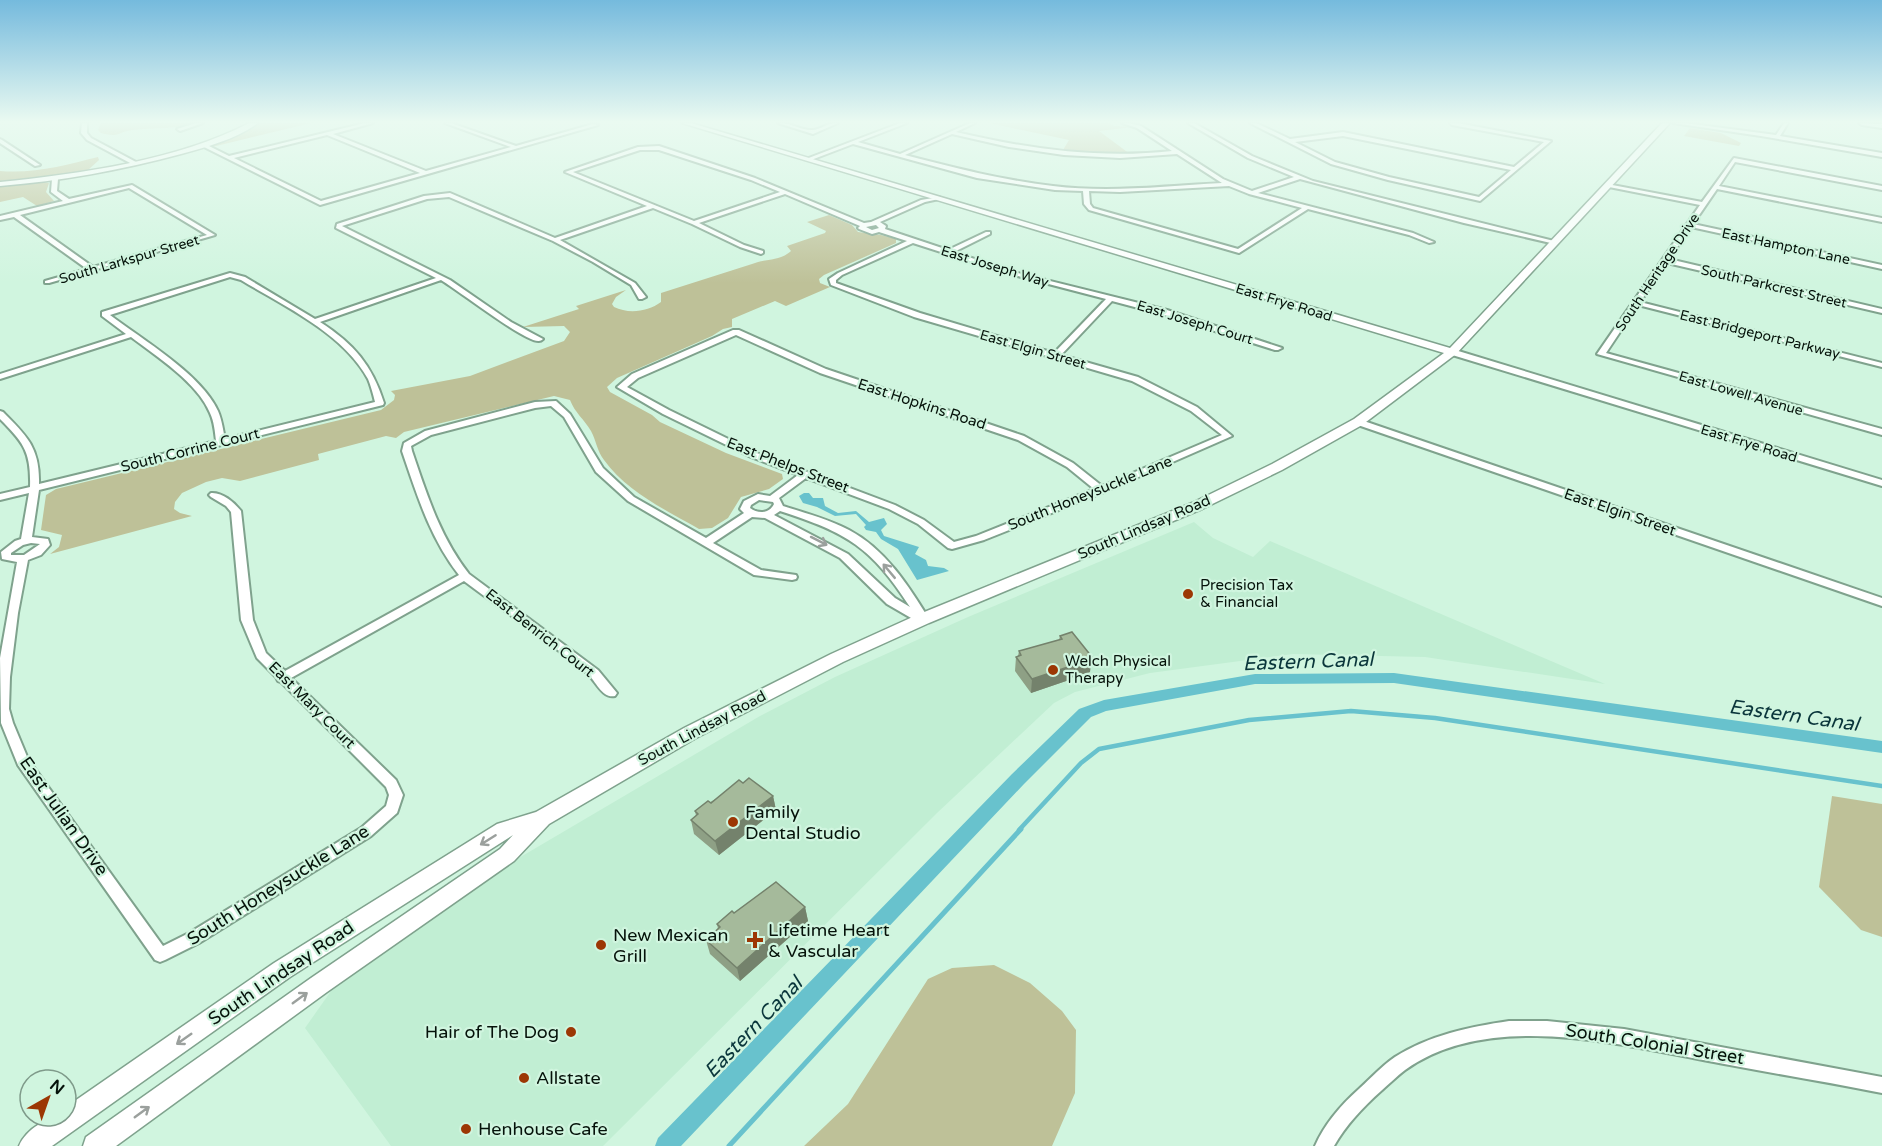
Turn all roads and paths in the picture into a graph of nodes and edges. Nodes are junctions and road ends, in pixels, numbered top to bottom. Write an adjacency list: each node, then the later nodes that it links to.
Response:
1 (67, 176): 16 (main road)
2 (267, 176): 3 (street)
3 (413, 176)
4 (579, 176): 28 (street, East Joseph Way)
5 (740, 176): 23 (street, East Joseph Way)
6 (866, 176): 25 (main road, East Frye Road)
7 (980, 176): 22 (street)
8 (1217, 176): 18 (street)
9 (1295, 176): 15 (street)
10 (1382, 176): 11 (street)
11 (1506, 176)
12 (1617, 176): 19 (main road, South Lindsay Road)
13 (1723, 176): 20 (street, South Heritage Drive)
14 (1821, 176): 21 (street, South Heritage Drive)
15 (1298, 178): 24 (street); 42 (street)
16 (55, 179): 17 (main road); 26 (street)
17 (0, 184)
18 (1229, 184): 22 (street); 24 (street)
19 (1609, 185): 27 (street); 42 (main road, South Lindsay Road)
20 (1716, 187): 27 (street, South Heritage Drive); 32 (street)
21 (1882, 188)
22 (1086, 189): 29 (street)
23 (786, 192): 33 (street); 35 (street, East Joseph Way)
24 (1251, 193): 29 (street)
25 (937, 198): 34 (street); 37 (street); 59 (main road, East Frye Road)
26 (67, 201): 30 (street); 47 (street, South Larkspur Street)
27 (1704, 204): 36 (street, South Heritage Drive)
28 (654, 206): 33 (street); 39 (street)
29 (1306, 208): 41 (street)
30 (14, 214): 31 (street); 47 (street)
31 (0, 218)
32 (1882, 220)
33 (694, 223): 43 (street)
34 (873, 223): 35 (street, East Joseph Way); 37 (street, East Joseph Way)
35 (864, 225): 37 (street, East Joseph Way)
36 (1689, 225): 45 (street, South Heritage Drive); 46 (street, East Hampton Lane)
37 (882, 228): 40 (street, East Joseph Way)
38 (988, 233): 44 (street)
39 (555, 240): 48 (street); 50 (street)
40 (912, 241): 44 (street, East Joseph Way); 61 (street, East Elgin Street)
41 (1431, 242)
42 (1555, 242): 59 (main road, South Lindsay Road)
43 (761, 252)
44 (949, 252): 51 (street, East Joseph Way)
45 (1667, 261): 52 (street, South Heritage Drive); 53 (street, South Parkcrest Street)
46 (1882, 267)
47 (92, 269): 49 (street, South Larkspur Street)
48 (441, 278): 54 (street); 57 (street)
49 (47, 282)
50 (642, 297)
51 (1111, 298): 58 (street, East Joseph Court); 61 (street)
52 (1637, 303): 60 (street, South Heritage Drive); 62 (street, East Bridgeport Parkway)
53 (1882, 311)
54 (314, 322): 56 (street); 68 (street, South Corrine Court)
55 (736, 332): 69 (street, East Phelps Street); 72 (street, East Hopkins Road)
56 (130, 335): 63 (street); 68 (street)
57 (539, 339)
58 (1278, 348)
59 (1452, 352): 65 (main road, South Lindsay Road); 70 (street, East Frye Road)
60 (1601, 354): 66 (street, East Lowell Avenue)
61 (1055, 356): 67 (street, East Elgin Street)
62 (1882, 365)
63 (0, 377)
64 (0, 414): 71 (street)
65 (1358, 422): 85 (street, East Elgin Street); 86 (main road, South Lindsay Road)
66 (1882, 432)
67 (1228, 436): 72 (street, South Honeysuckle Lane)
68 (221, 443): 71 (street, South Corrine Court)
69 (805, 474): 75 (street); 80 (street, East Phelps Street)
70 (1882, 483)
71 (34, 488): 74 (street, South Corrine Court); 78 (street)
72 (1101, 490): 80 (street, South Honeysuckle Lane)
73 (214, 495): 88 (street, East Mary Court)
74 (0, 497)
75 (776, 502): 76 (street); 77 (street); 86 (street, one-way to 75)
76 (750, 514): 77 (street); 79 (street)
77 (767, 515): 86 (street, one-way to 86)
78 (26, 541): 81 (street); 82 (street)
79 (706, 543): 83 (street, East Benrich Court); 84 (street)
80 (952, 546)
81 (4, 555): 82 (street)
82 (24, 558): 87 (street, East Julian Drive)
83 (465, 576): 88 (street); 89 (street, East Benrich Court)
84 (792, 576)
85 (1882, 602)
86 (923, 619): 91 (main road, South Lindsay Road)
87 (5, 635): 92 (street, East Julian Drive)
88 (282, 678): 90 (street, East Mary Court)
89 (611, 693)
90 (392, 809): 92 (street, South Honeysuckle Lane)
91 (542, 818): 94 (main road, South Lindsay Road, one-way to 94); 95 (main road, South Lindsay Road, one-way to 91)
92 (160, 955)
93 (1882, 1085): 96 (street, South Colonial Street)
94 (31, 1146)
95 (95, 1146)
96 (1324, 1146)

